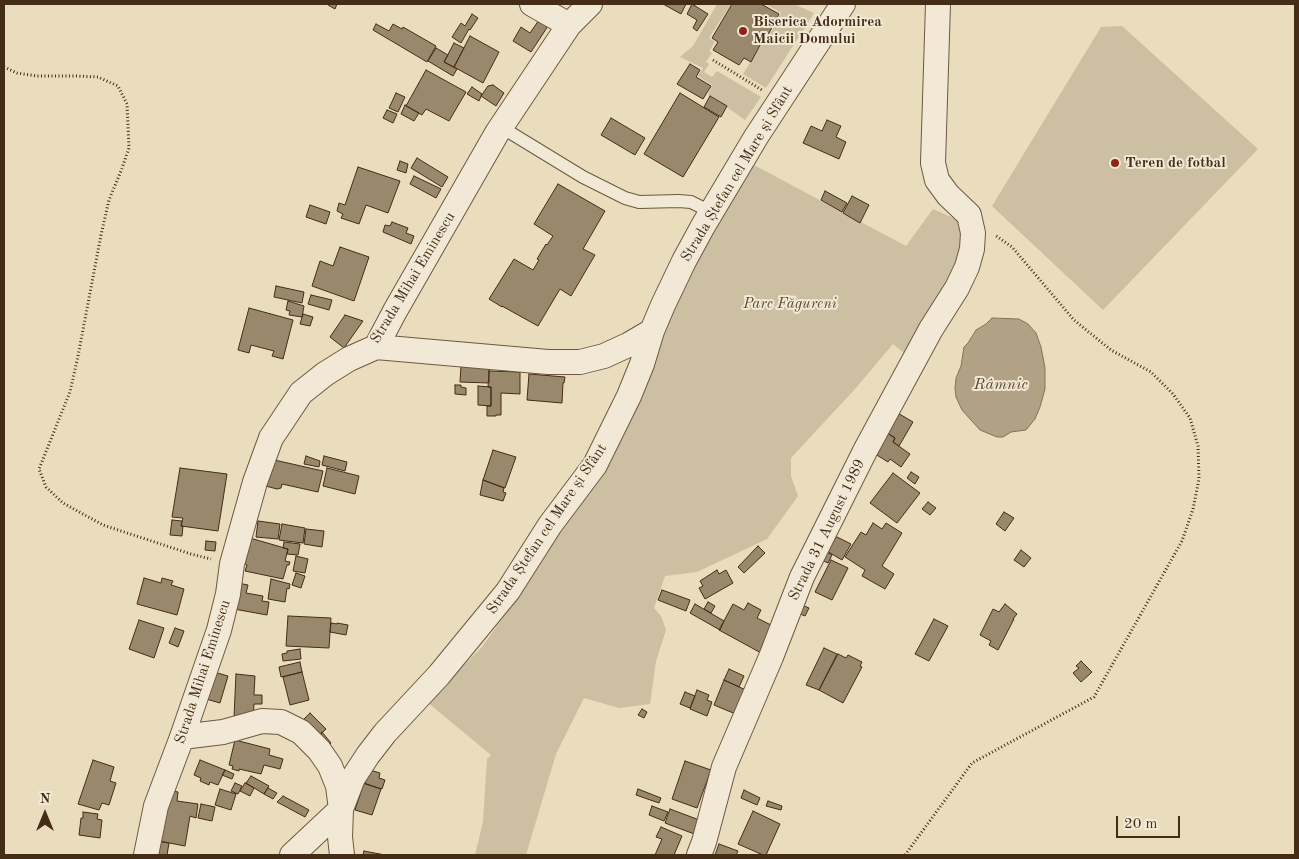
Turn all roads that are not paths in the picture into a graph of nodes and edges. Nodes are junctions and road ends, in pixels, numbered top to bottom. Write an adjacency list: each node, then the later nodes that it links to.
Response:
1 (532, 4): 5 (street)
2 (590, 4): 5 (street, Strada Mihai Eminescu)
3 (843, 4): 7 (street, Strada Ștefan cel Mare și Sfânt)
4 (938, 4): 15 (street, Strada 31 August 1989)
5 (569, 25): 6 (street, Strada Mihai Eminescu)
6 (501, 127): 7 (lane); 9 (street, Strada Mihai Eminescu)
7 (711, 212): 8 (street, Strada Ștefan cel Mare și Sfânt)
8 (652, 331): 9 (street); 11 (street, Strada Ștefan cel Mare și Sfânt)
9 (376, 346): 10 (street, Strada Mihai Eminescu)
10 (182, 737): 11 (street); 12 (street, Strada Mihai Eminescu)
11 (341, 809): 13 (street); 14 (street, Strada Ștefan cel Mare și Sfânt)
12 (146, 855)
13 (292, 855)
14 (342, 855)
15 (699, 855)

